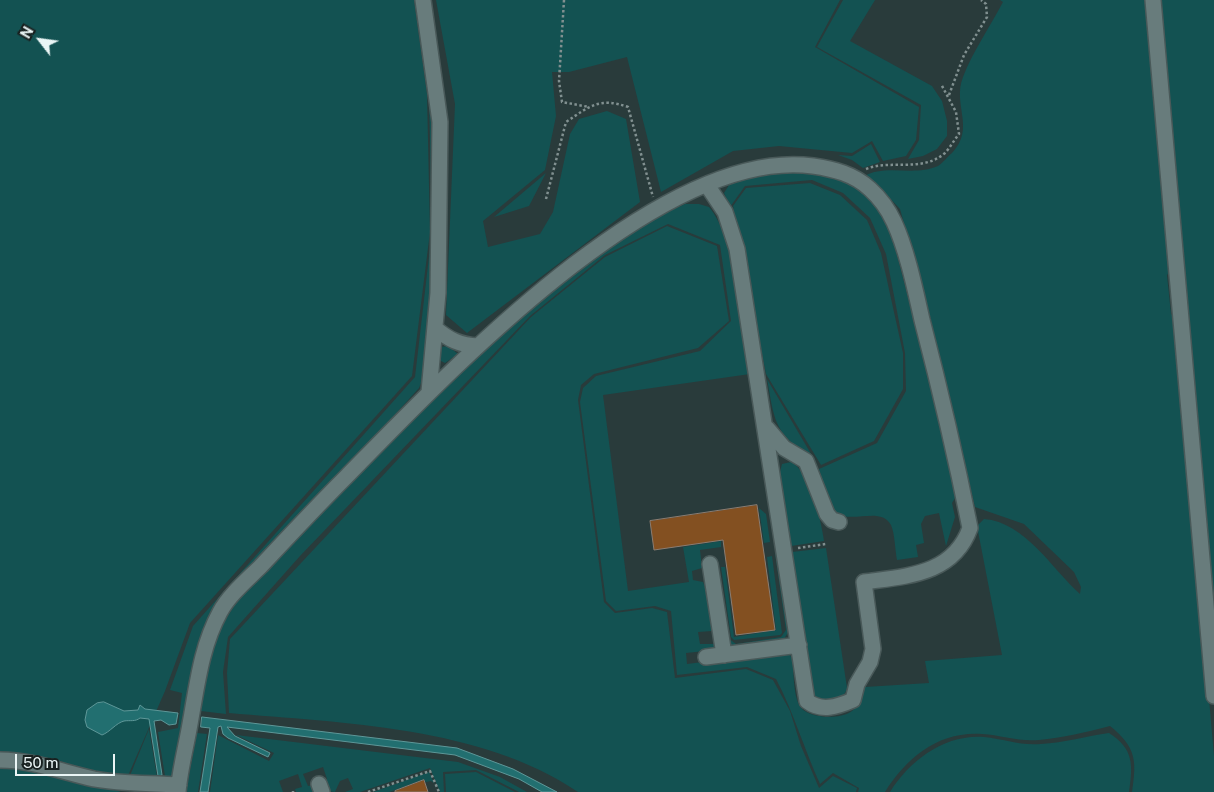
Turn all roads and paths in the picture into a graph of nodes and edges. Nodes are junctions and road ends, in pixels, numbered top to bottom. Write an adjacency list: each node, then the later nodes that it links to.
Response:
1 (423, 0): 12 (lane)
2 (564, 0): 7 (path)
3 (981, 0): 6 (path)
4 (1153, 0): 23 (lane)
5 (941, 84): 6 (path)
6 (949, 95): 8 (path)
7 (589, 107): 10 (path); 11 (path)
8 (854, 177): 9 (lane); 20 (lane)
9 (707, 185): 11 (lane); 15 (lane)
10 (546, 199)
11 (656, 208): 13 (lane)
12 (435, 328): 13 (lane); 14 (lane)
13 (478, 346): 14 (lane)
14 (429, 392): 25 (lane)
15 (766, 427): 16 (lane); 20 (lane)
16 (839, 522)
17 (826, 544): 18 (path)
18 (792, 549)
19 (710, 564): 21 (lane)
20 (799, 644): 21 (lane)
21 (724, 654): 22 (lane)
22 (706, 657)
23 (1214, 696)
24 (0, 760): 25 (lane)
25 (179, 789)
26 (368, 792): 27 (path)
27 (439, 792)

